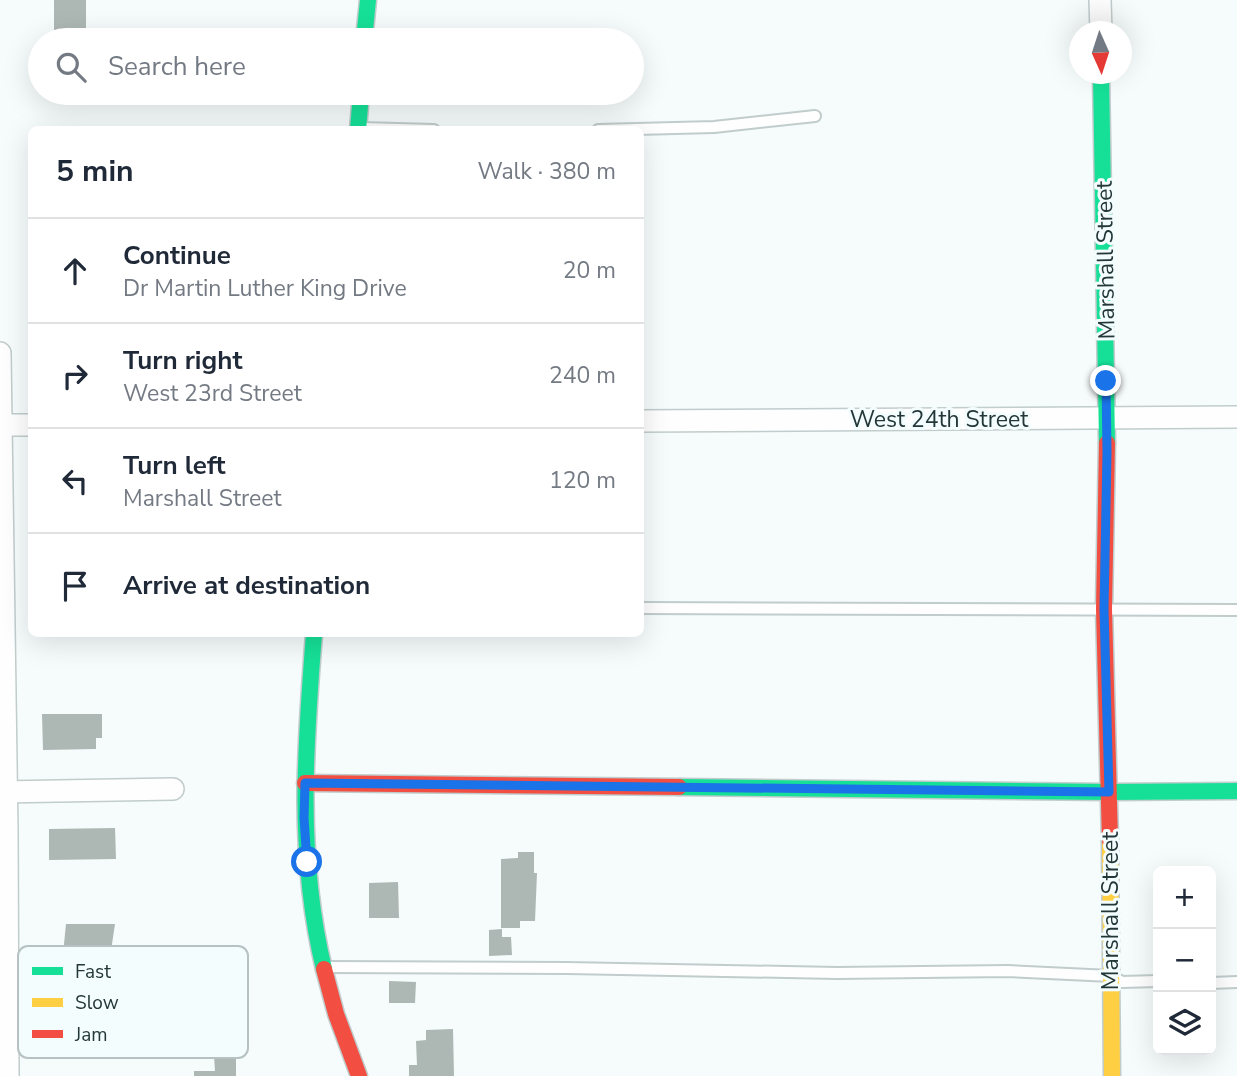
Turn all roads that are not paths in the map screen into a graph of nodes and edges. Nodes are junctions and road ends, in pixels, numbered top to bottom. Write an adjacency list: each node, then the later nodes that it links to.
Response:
1 (368, 0): 4 (street)
2 (1100, 0): 3 (street)
3 (1101, 21)
4 (365, 28)
5 (1101, 84): 12 (street, Marshall Street)
6 (360, 105): 8 (street)
7 (816, 117): 9 (lane)
8 (358, 126)
9 (644, 129)
10 (0, 353): 14 (street)
11 (1237, 416): 12 (street, West 24th Street)
12 (1107, 417): 13 (street, West 24th Street); 17 (street, Marshall Street)
13 (644, 421)
14 (1, 425): 15 (street); 23 (street)
15 (28, 425)
16 (644, 608): 17 (lane)
17 (1104, 609): 18 (lane); 24 (street, Marshall Street)
18 (1237, 610)
19 (314, 637): 20 (street)
20 (305, 783): 24 (street); 25 (street)
21 (173, 789): 23 (street)
22 (1237, 791): 24 (street)
23 (3, 792): 30 (street)
24 (1109, 792): 26 (street, Marshall Street)
25 (324, 967): 26 (lane); 31 (street)
26 (1111, 976): 27 (lane); 32 (street, Marshall Street)
27 (1153, 981)
28 (1237, 982): 29 (lane)
29 (1216, 983)
30 (8, 1076)
31 (359, 1076)
32 (1112, 1076)

